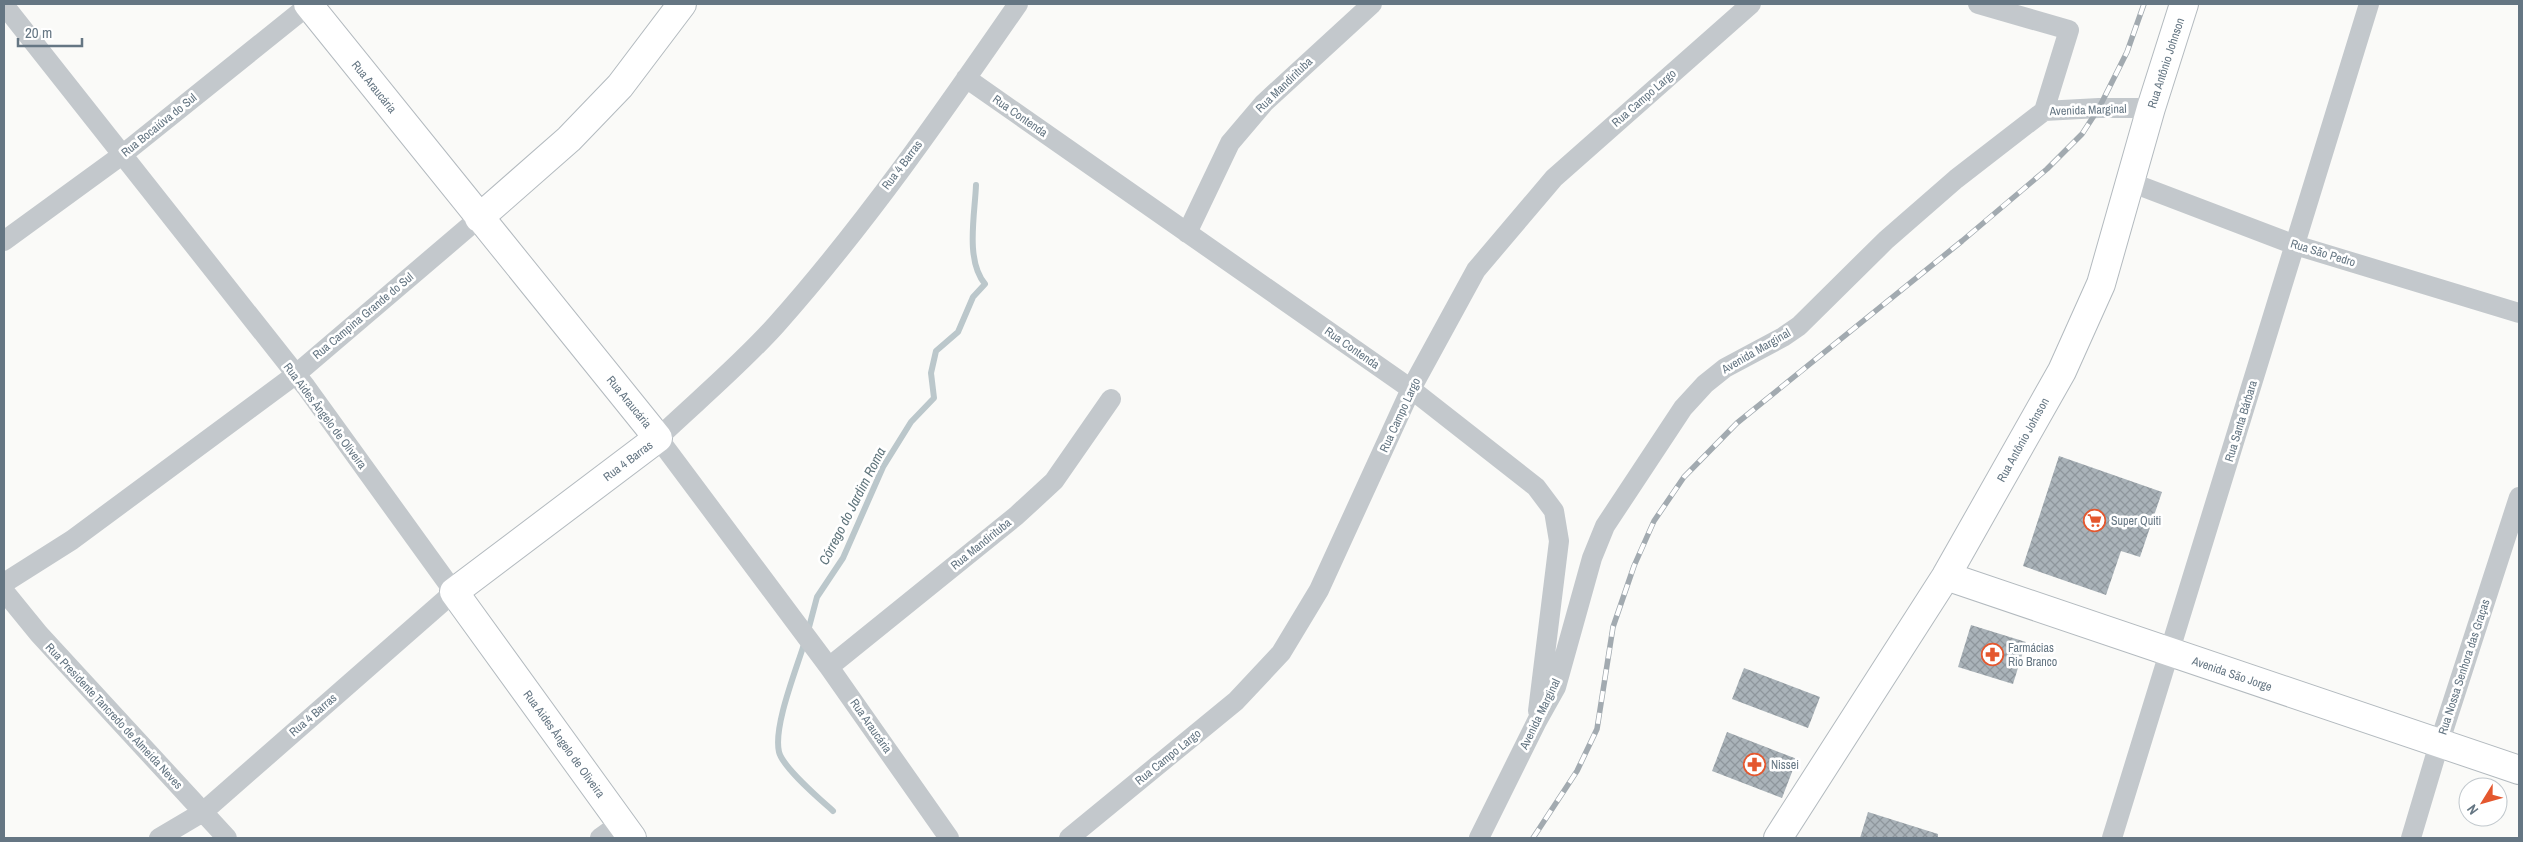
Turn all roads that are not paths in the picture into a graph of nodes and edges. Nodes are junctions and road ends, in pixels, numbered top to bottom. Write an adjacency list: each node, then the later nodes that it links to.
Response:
1 (309, 4): 13 (street, Rua Bocaiúva do Sul); 15 (street, Rua Araucária)
2 (682, 4): 15 (street, Rua Campina Grande do Sul)
3 (1018, 4): 10 (street, Rua 4 Barras)
4 (1372, 4): 16 (street, Rua Mandirituba)
5 (1751, 4): 21 (street, Rua Campo Largo)
6 (1978, 4): 12 (street)
7 (2184, 4): 11 (street, Rua Antônio Johnson)
8 (2369, 4): 18 (street, Rua Santa Bárbara)
9 (4, 5): 13 (street, Rua Aides Ângelo de Oliveira)
10 (966, 78): 16 (street, Rua Contenda); 23 (street, Rua 4 Barras)
11 (2151, 108): 12 (street, Avenida Marginal); 14 (street, Rua Antônio Johnson)
12 (2044, 111): 31 (street, Avenida Marginal)
13 (122, 155): 17 (street, Rua Bocaiúva do Sul); 20 (street, Rua Aides Ângelo de Oliveira)
14 (2130, 182): 18 (street, Rua São Pedro); 25 (street, Rua Antônio Johnson)
15 (480, 218): 20 (street, Rua Campina Grande do Sul); 23 (street, Rua Araucária)
16 (1187, 234): 21 (street, Rua Contenda)
17 (4, 241)
18 (2295, 245): 19 (street, Rua São Pedro); 29 (street, Rua Santa Bárbara)
19 (2519, 313)
20 (294, 375): 26 (street, Rua Campina Grande do Sul); 28 (street, Rua Aides Ângelo de Oliveira)
21 (1411, 389): 31 (street, Rua Contenda); 39 (street, Rua Campo Largo)
22 (1111, 399): 30 (street, Rua Mandirituba)
23 (658, 438): 28 (street, Rua 4 Barras); 30 (street, Rua Araucária)
24 (2519, 497): 32 (street, Rua Nossa Senhora das Graças)
25 (1946, 576): 29 (street, Avenida São Jorge); 41 (street, Rua Antônio Johnson)
26 (4, 583)
27 (4, 591): 34 (street, Rua Presidente Tancredo de Almeida Neves)
28 (454, 592): 34 (street, Rua 4 Barras); 35 (street, Rua Aides Ângelo de Oliveira)
29 (2170, 652): 32 (street, Avenida São Jorge); 42 (street, Rua Santa Bárbara)
30 (829, 667): 38 (street, Rua Araucária)
31 (1537, 720): 40 (street, Avenida Marginal)
32 (2439, 744): 33 (street, Avenida São Jorge); 43 (street, Rua Nossa Senhora das Graças)
33 (2519, 770)
34 (202, 812): 36 (street, Rua 4 Barras); 37 (street, Rua Presidente Tancredo de Almeida Neves)
35 (618, 833)
36 (158, 838)
37 (227, 838)
38 (949, 838)
39 (1070, 838)
40 (1480, 838)
41 (1778, 838)
42 (2112, 838)
43 (2412, 838)

